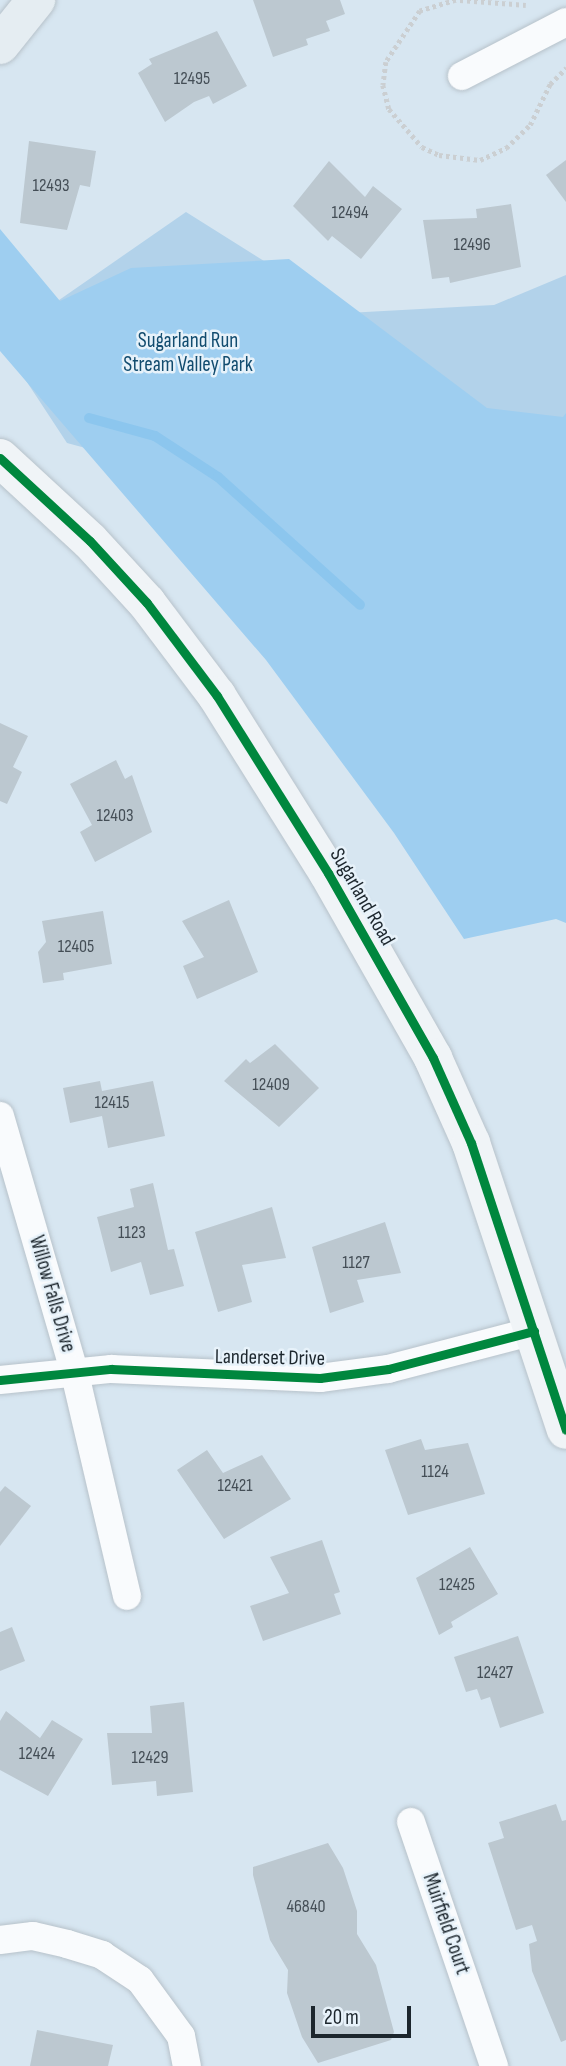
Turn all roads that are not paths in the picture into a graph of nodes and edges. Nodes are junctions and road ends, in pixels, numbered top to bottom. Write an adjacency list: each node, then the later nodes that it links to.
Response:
1 (36, 0): 3 (main road)
2 (566, 22): 4 (street)
3 (0, 45)
4 (462, 76)
5 (0, 458): 7 (street, Sugarland Road)
6 (0, 1116): 8 (street, Willow Falls Drive)
7 (534, 1331): 8 (street, Landerset Drive); 10 (street, Sugarland Road)
8 (74, 1370): 9 (street, Landerset Drive); 11 (street, Willow Falls Drive)
9 (0, 1380)
10 (566, 1430)
11 (127, 1596)
12 (411, 1822): 15 (street, Muirfield Court)
13 (0, 1940): 14 (street)
14 (187, 2066)
15 (494, 2066)

